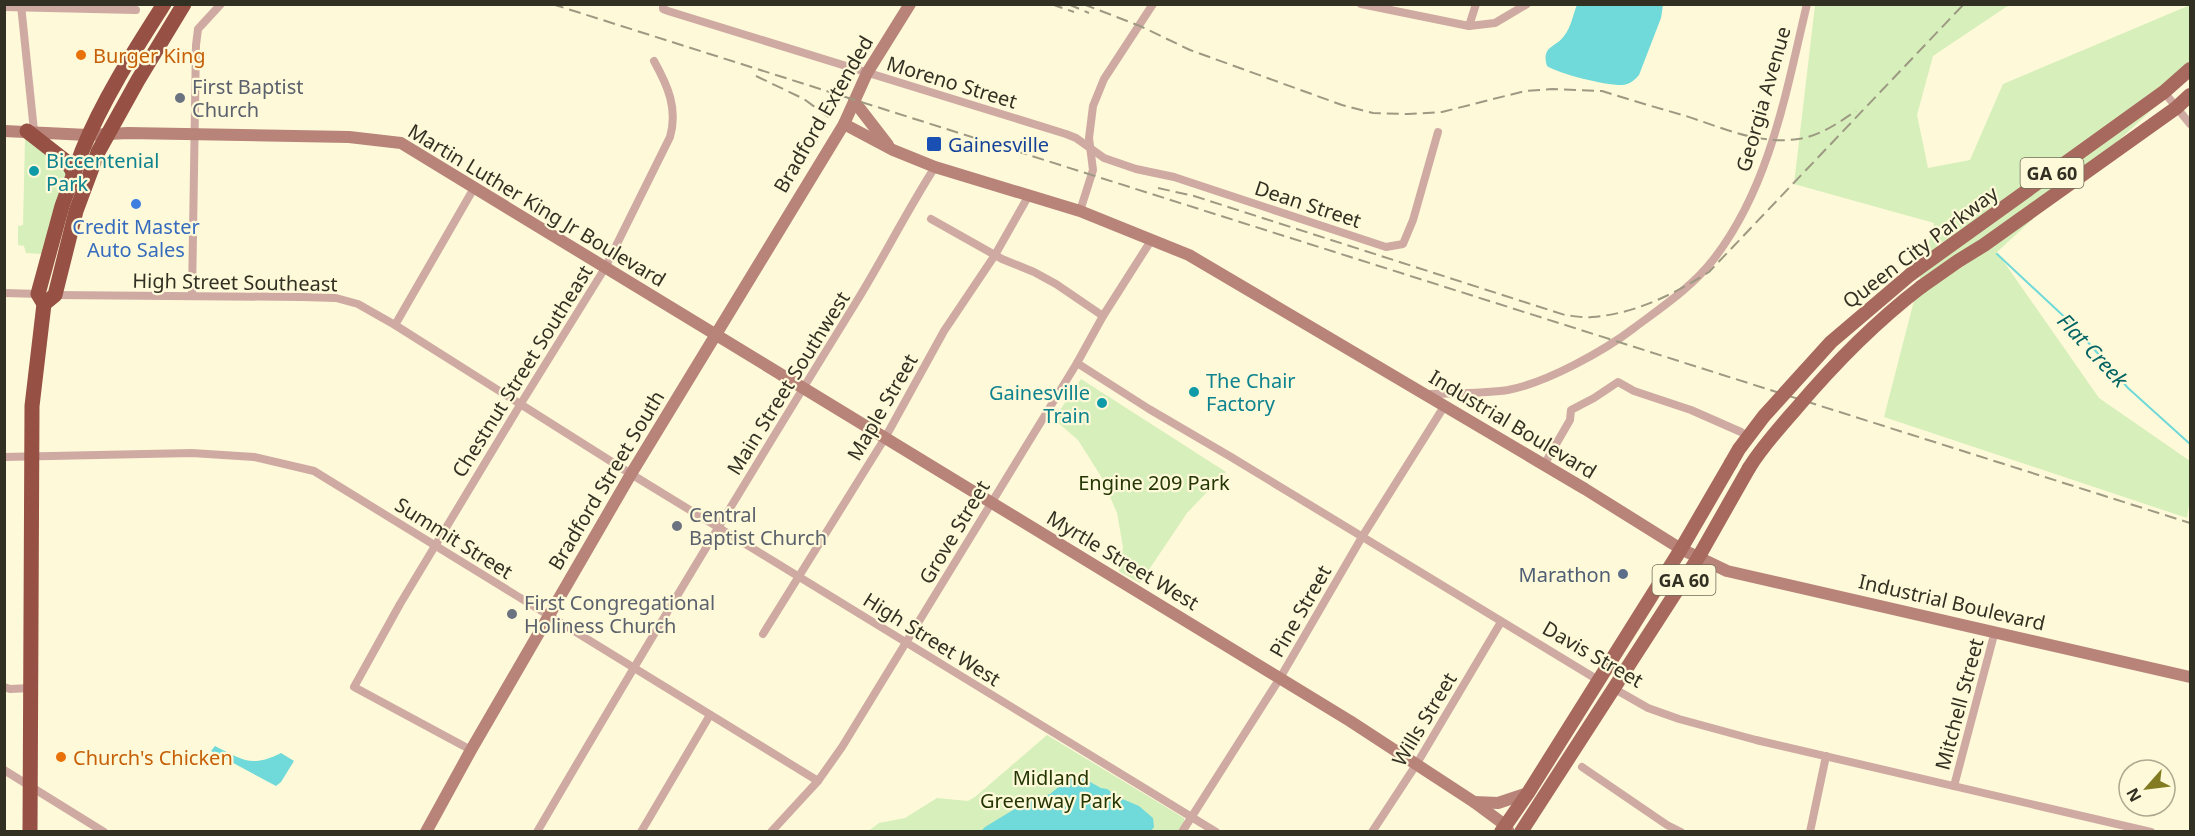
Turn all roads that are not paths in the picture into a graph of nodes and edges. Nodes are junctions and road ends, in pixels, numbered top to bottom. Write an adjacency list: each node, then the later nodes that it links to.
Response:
1 (164, 4): 28 (highway)
2 (184, 4): 27 (highway)
3 (221, 4): 29 (street)
4 (910, 4): 17 (street, Bradford Extended)
5 (1153, 4): 31 (street)
6 (1361, 4): 14 (street)
7 (1476, 4): 14 (street)
8 (1527, 4): 14 (street)
9 (1807, 4): 50 (street, Georgia Avenue)
10 (22, 6): 11 (street); 13 (street); 25 (street)
11 (4, 7)
12 (663, 7): 17 (street, Moreno Street)
13 (136, 10)
14 (1469, 26)
15 (654, 61): 41 (street, Chestnut Street Southeast)
16 (2190, 69): 18 (main road, Queen City Parkway / GA 60)
17 (867, 73): 20 (street, Bradford Extended); 31 (street, Moreno Street)
18 (2164, 92): 21 (street); 63 (main road, Queen City Parkway / GA 60, bridge)
19 (2190, 95): 21 (main road, Queen City Parkway / GA 60)
20 (854, 101): 22 (street, Bradford Extended); 30 (street)
21 (2176, 108): 23 (street); 64 (main road, Queen City Parkway / GA 60, bridge)
22 (844, 124): 30 (street, Industrial Boulevard); 37 (street, Bradford Extended)
23 (2190, 124)
24 (4, 130): 25 (street, Martin Luther King Jr Boulevard)
25 (31, 131): 28 (street, Martin Luther King Jr Boulevard); 33 (highway)
26 (1438, 132): 31 (street, Dean Street)
27 (109, 134): 28 (street, Martin Luther King Jr Boulevard); 29 (street, Martin Luther King Jr Boulevard); 44 (highway)
28 (88, 135): 33 (highway)
29 (195, 135): 34 (street, Martin Luther King Jr Boulevard); 43 (street)
30 (893, 150): 32 (street, Industrial Boulevard)
31 (1091, 150): 36 (street)
32 (935, 167): 35 (street, Industrial Boulevard); 49 (street, Main Street Southwest)
33 (73, 172): 44 (highway)
34 (474, 188): 41 (street, Martin Luther King Jr Boulevard); 46 (street)
35 (1029, 195): 36 (street, Industrial Boulevard); 40 (street, Maple Street)
36 (1080, 211): 39 (street, Industrial Boulevard)
37 (789, 213): 47 (street, Bradford Street South)
38 (931, 219): 40 (street)
39 (1152, 239): 45 (street, Grove Street); 50 (street, Industrial Boulevard)
40 (995, 255): 45 (street); 54 (street, Maple Street)
41 (605, 268): 47 (street, Martin Luther King Jr Boulevard); 51 (street, Chestnut Street Southeast)
42 (4, 293): 44 (street, High Street Southeast)
43 (192, 296): 44 (street, High Street Southeast); 46 (street, High Street Southeast)
44 (45, 297): 56 (highway)
45 (1102, 316): 48 (street, Grove Street)
46 (395, 325): 51 (street, High Street Southeast)
47 (716, 335): 49 (street, Myrtle Street West); 58 (street, Bradford Street South)
48 (1077, 363): 59 (street, Grove Street); 61 (street, Davis Street)
49 (803, 388): 54 (street, Myrtle Street West); 60 (street, Main Street Southwest)
50 (1426, 394): 52 (street, Industrial Boulevard)
51 (520, 405): 58 (street, High Street Southeast); 62 (street, Chestnut Street Southeast)
52 (1444, 405): 57 (street, Industrial Boulevard); 61 (street, Pine Street)
53 (1741, 432): 57 (street)
54 (885, 438): 59 (street, Myrtle Street West); 65 (street, Maple Street)
55 (4, 457): 56 (street, Summit Street)
56 (32, 458): 62 (street, Summit Street); 76 (highway)
57 (1544, 465): 63 (street, Industrial Boulevard)
58 (631, 474): 60 (street, High Street West); 66 (street, Bradford Street South)
59 (992, 502): 70 (street, Grove Street); 73 (street, Myrtle Street West)
60 (718, 528): 65 (street, High Street West); 71 (street, Main Street Southwest)
61 (1362, 537): 67 (street, Davis Street); 73 (street, Pine Street)
62 (435, 546): 66 (street, Summit Street); 79 (street, Chestnut Street Southeast)
63 (1680, 549): 64 (street, Industrial Boulevard); 74 (main road, Queen City Parkway / GA 60)
64 (1698, 558): 68 (street, Industrial Boulevard); 77 (main road, Queen City Parkway / GA 60)
65 (799, 576): 69 (street, Maple Street); 70 (street, High Street West)
66 (548, 616): 71 (street, Summit Street); 79 (street, Bradford Street South)
67 (1501, 622): 74 (street, Davis Street); 81 (street, Wills Street)
68 (1995, 631): 72 (street, Industrial Boulevard); 86 (street, Mitchell Street)
69 (763, 634)
70 (906, 643): 84 (street, Grove Street); 89 (street, High Street West)
71 (633, 669): 78 (street, Summit Street); 94 (street, Main Street Southwest)
72 (2190, 677)
73 (1280, 678): 81 (street, Myrtle Street West); 89 (street, Pine Street)
74 (1598, 680): 77 (main road, Davis Street); 87 (main road, Queen City Parkway / GA 60)
75 (4, 687): 76 (street)
76 (32, 688): 85 (highway)
77 (1612, 688): 80 (street, Davis Street); 90 (main road, Queen City Parkway / GA 60)
78 (710, 715): 84 (street, Summit Street); 95 (street)
79 (471, 750): 93 (street, Bradford Street South)
80 (1826, 756): 86 (street, Davis Street); 101 (street)
81 (1416, 765): 88 (street, Myrtle Street West); 99 (street, Wills Street)
82 (1582, 767): 100 (street)
83 (4, 770): 85 (street)
84 (818, 781): 96 (street, Grove Street)
85 (30, 786): 91 (highway); 92 (street)
86 (1954, 786): 102 (street, Davis Street)
87 (1528, 793): 88 (street); 90 (main road, Queen City Parkway / GA 60)
88 (1474, 802): 90 (street, Myrtle Street West)
89 (1192, 817): 97 (street, Pine Street); 98 (street, High Street West)
90 (1514, 830)
91 (30, 831)
92 (104, 831)
93 (426, 831)
94 (537, 831)
95 (640, 831)
96 (771, 831)
97 (1182, 831)
98 (1216, 831)
99 (1372, 831)
100 (1681, 831)
101 (1810, 831)
102 (2151, 831)

